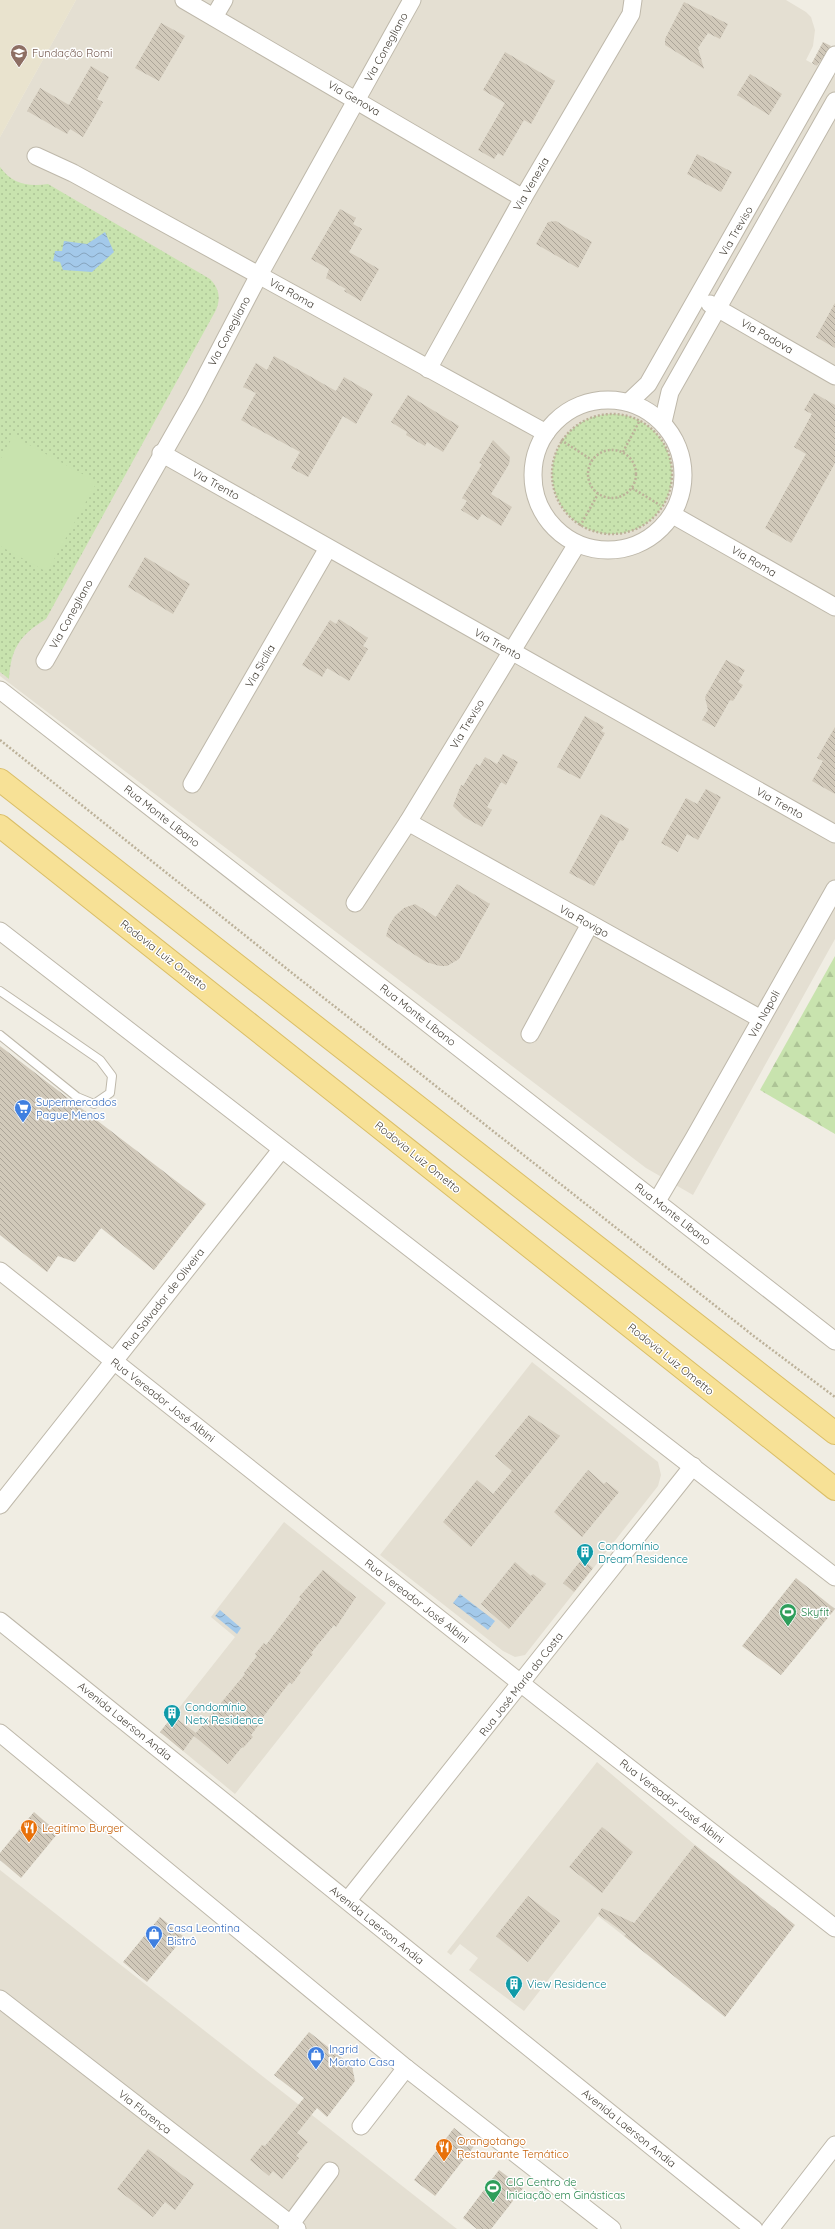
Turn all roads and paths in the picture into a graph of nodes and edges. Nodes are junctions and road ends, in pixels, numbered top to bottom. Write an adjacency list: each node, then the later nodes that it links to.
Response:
1 (184, 0): 5 (street, Via Genova)
2 (224, 0): 5 (street)
3 (412, 0): 7 (street, Via Conegliano)
4 (633, 0): 10 (street, Via Venezia)
5 (214, 17): 7 (street, Via Genova)
6 (835, 55): 12 (street, Via Treviso)
7 (357, 100): 10 (street, Via Genova); 11 (street, Via Conegliano)
8 (835, 101): 13 (street, Via Treviso)
9 (36, 156): 11 (street, Via Roma)
10 (523, 198): 14 (street, Via Venezia)
11 (259, 275): 14 (street, Via Roma); 21 (street, Via Conegliano)
12 (698, 298): 13 (street, Via Padova); 16 (street, Via Treviso)
13 (719, 308): 15 (street, Via Padova); 18 (street, Via Treviso)
14 (428, 369): 19 (street, Via Roma)
15 (835, 376)
16 (629, 402): 18 (street); 19 (street)
17 (640, 420): 19 (path); 20 (path); 25 (path)
18 (663, 422): 25 (street)
19 (553, 437): 22 (path); 26 (path); 27 (street)
20 (623, 452): 22 (path); 23 (path)
21 (161, 453): 28 (street, Via Trento); 31 (street, Via Conegliano)
22 (592, 460): 24 (path)
23 (632, 488): 24 (path); 25 (path)
24 (598, 494): 26 (path)
25 (668, 511): 26 (path); 27 (street); 29 (street, Via Roma)
26 (580, 526)
27 (576, 544): 30 (street, Via Treviso)
28 (328, 548): 30 (street, Via Trento); 35 (street, Via Sicília)
29 (835, 607)
30 (511, 651): 36 (street, Via Treviso); 38 (street, Via Trento)
31 (45, 661)
32 (0, 690): 48 (street, Rua Monte Líbano)
33 (0, 740): 52 (path)
34 (0, 780): 53 (main road)
35 (192, 784)
36 (408, 822): 40 (street, Via Treviso); 41 (street, Via Rovigo)
37 (0, 826): 55 (main road, Rodovia Luiz Ometto)
38 (835, 834)
39 (835, 889): 44 (street, Via Napoli)
40 (355, 903)
41 (590, 924): 44 (street, Via Rovigo); 45 (street)
42 (2, 936): 47 (street)
43 (0, 991): 46 (lane)
44 (761, 1019): 48 (street, Via Napoli)
45 (530, 1034)
46 (0, 1035)
47 (281, 1150): 51 (street, Rua Salvador de Oliveira); 54 (street)
48 (656, 1201): 50 (street, Rua Monte Líbano)
49 (0, 1271): 51 (street, Rua Vereador José Albini)
50 (835, 1341)
51 (114, 1361): 56 (street, Rua Salvador de Oliveira); 59 (street, Rua Vereador José Albini)
52 (835, 1397)
53 (835, 1433)
54 (693, 1466): 57 (street); 59 (street, Rua José María da Costa)
55 (835, 1489)
56 (0, 1505)
57 (835, 1576)
58 (0, 1621): 61 (street, Avenida Laerson Andia)
59 (521, 1684): 61 (street, Rua José María da Costa); 62 (street, Rua Vereador José Albini)
60 (2, 1738): 64 (street)
61 (348, 1900): 70 (street, Avenida Laerson Andia)
62 (835, 1928)
63 (0, 1999): 68 (street, Via Florença)
64 (406, 2068): 65 (street); 69 (street)
65 (361, 2126)
66 (835, 2146): 71 (street)
67 (330, 2171): 68 (street)
68 (292, 2227)
69 (612, 2229)
70 (754, 2229)
71 (770, 2229)

